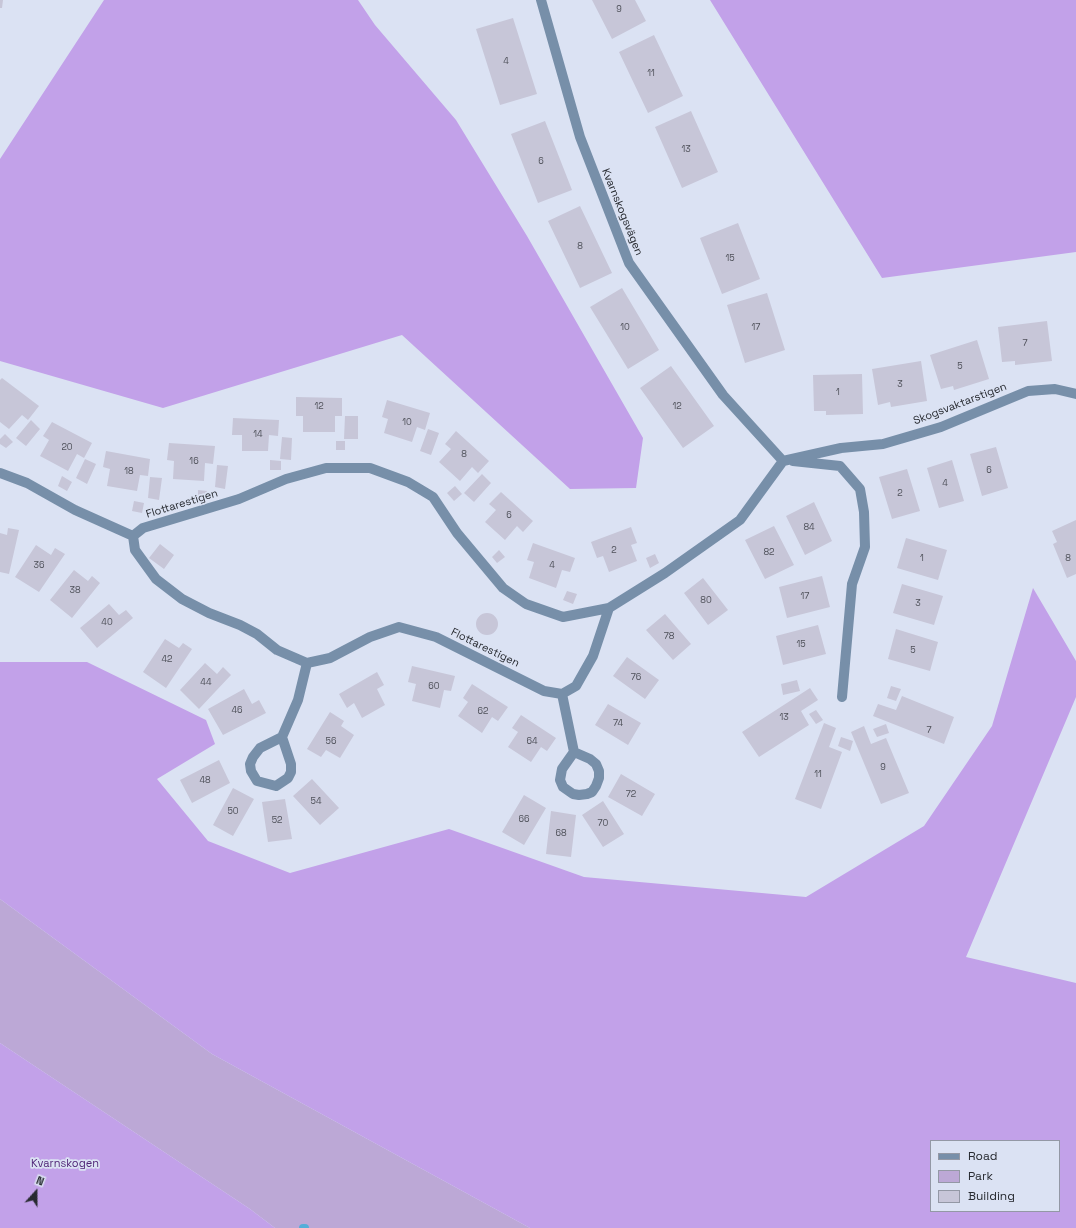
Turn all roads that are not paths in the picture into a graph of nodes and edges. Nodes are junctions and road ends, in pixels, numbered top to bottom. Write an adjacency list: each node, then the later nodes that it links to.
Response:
1 (541, 0): 3 (street, Kvarnskogsvägen)
2 (1076, 394): 3 (street, Skogsvaktarstigen)
3 (783, 461): 6 (street, Flottarestigen); 9 (street)
4 (0, 473): 5 (street)
5 (133, 536): 6 (street, Flottarestigen); 7 (street)
6 (609, 608): 8 (street)
7 (307, 663): 8 (street, Flottarestigen); 10 (street)
8 (562, 694): 11 (street)
9 (842, 697)
10 (282, 737): 10 (street)
11 (574, 752): 11 (street)

